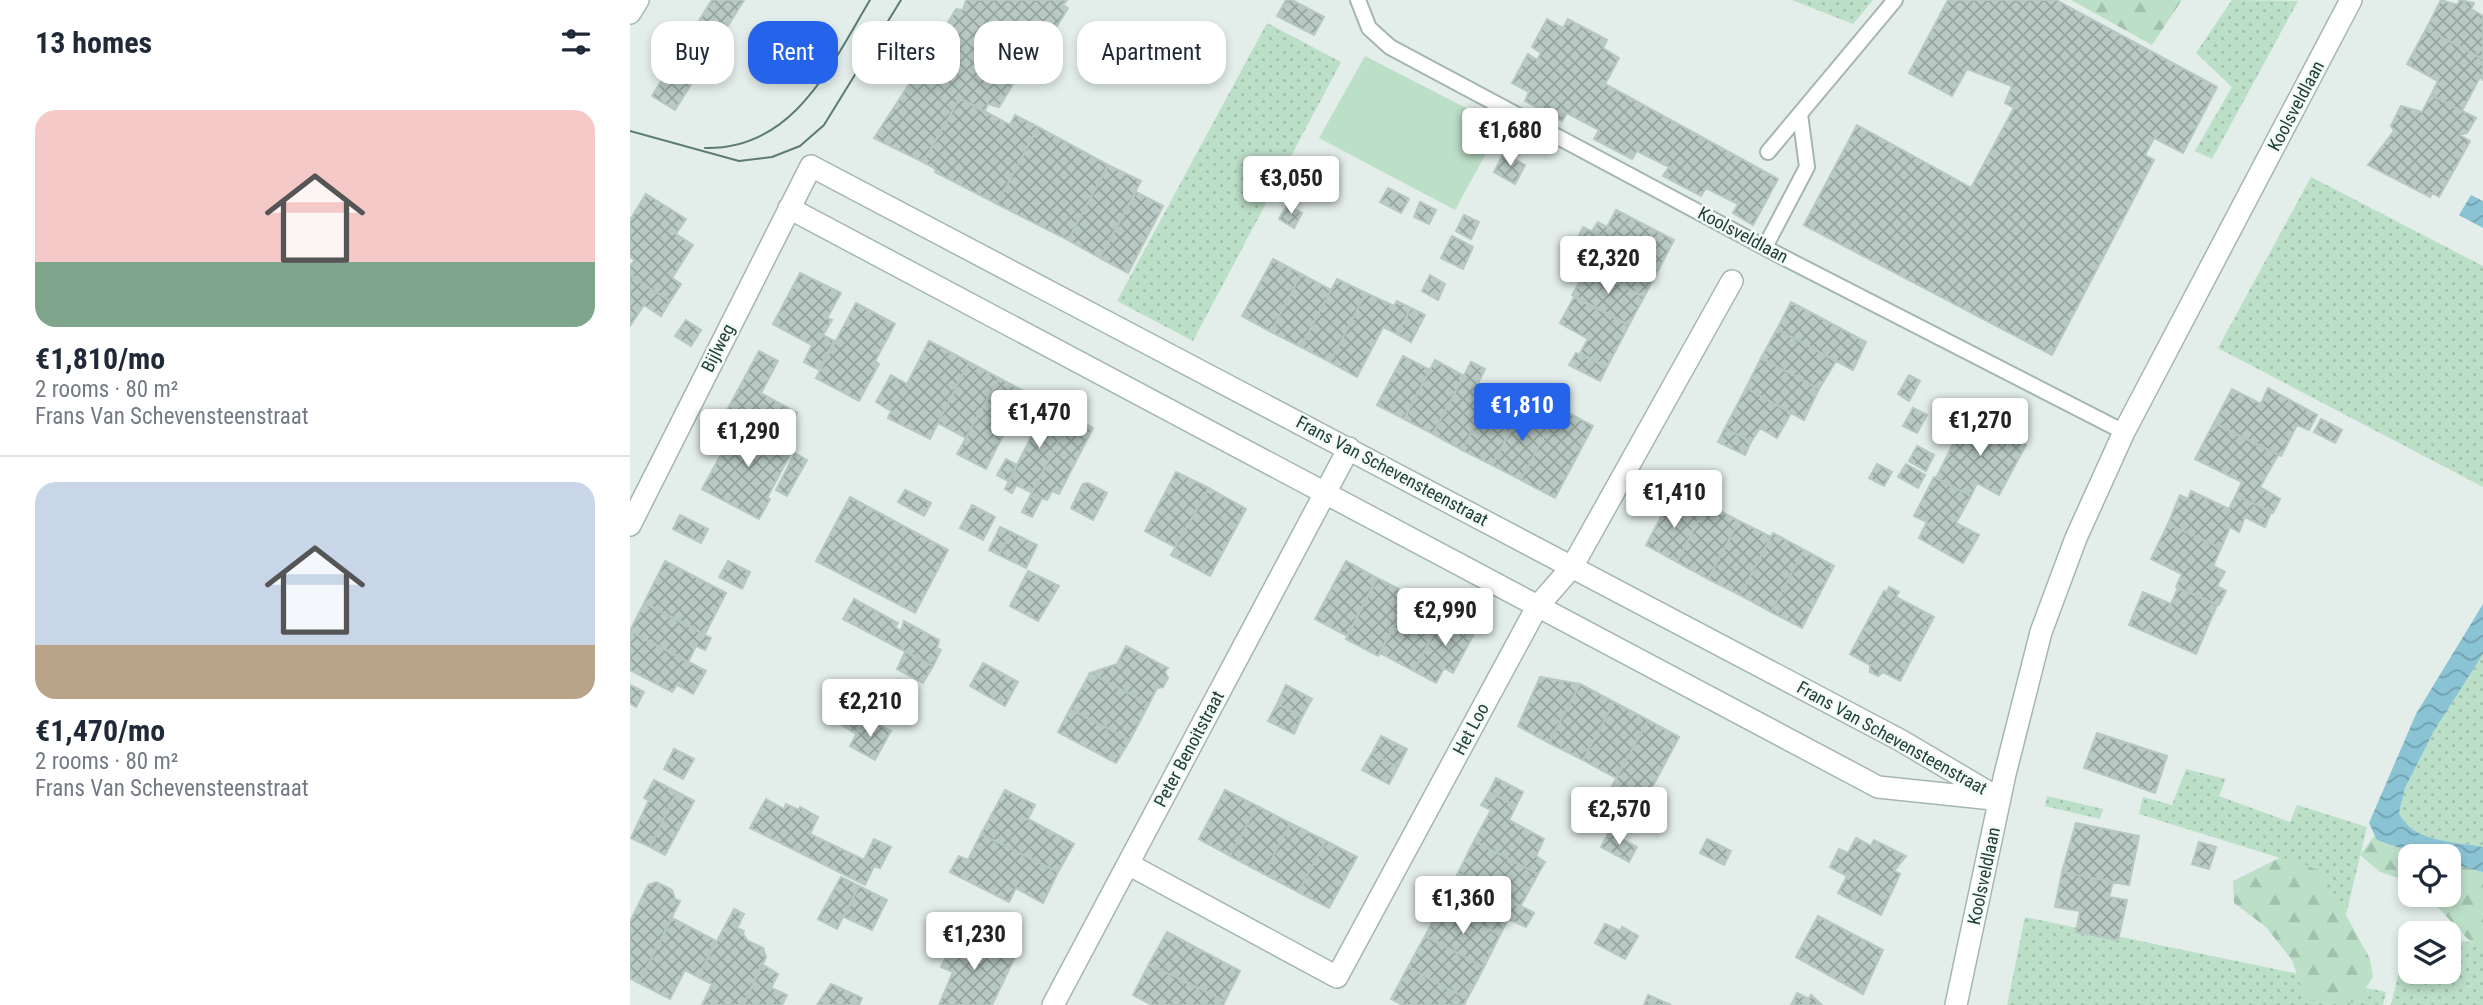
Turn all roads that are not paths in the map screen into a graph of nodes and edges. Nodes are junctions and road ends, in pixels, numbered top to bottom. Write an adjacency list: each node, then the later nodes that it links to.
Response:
1 (638, 0): 5 (street)
2 (1358, 0): 9 (lane, Koolsveldlaan)
3 (1895, 0): 6 (lane)
4 (2348, 1): 11 (street, Koolsveldlaan)
5 (630, 13)
6 (1800, 114): 7 (lane); 9 (lane)
7 (1768, 152)
8 (789, 208): 12 (street, Frans Van Schevensteenstraat); 13 (street, Frans Van Schevensteenstraat); 14 (street, Bijlweg)
9 (1765, 247): 11 (lane, Koolsveldlaan)
10 (1731, 281): 15 (street, Het Loo)
11 (2124, 432): 17 (street, Koolsveldlaan)
12 (1349, 448): 13 (street, Peter Benoitstraat); 15 (street, Frans Van Schevensteenstraat)
13 (1325, 492): 16 (street, Frans Van Schevensteenstraat); 18 (street, Peter Benoitstraat)
14 (630, 525)
15 (1572, 567): 16 (street, Het Loo); 17 (street, Frans Van Schevensteenstraat)
16 (1537, 607): 17 (street, Frans Van Schevensteenstraat); 18 (street, Het Loo)
17 (2000, 799): 20 (street, Koolsveldlaan)
18 (1128, 864): 19 (street, Peter Benoitstraat)
19 (1053, 1005)
20 (1956, 1005)

